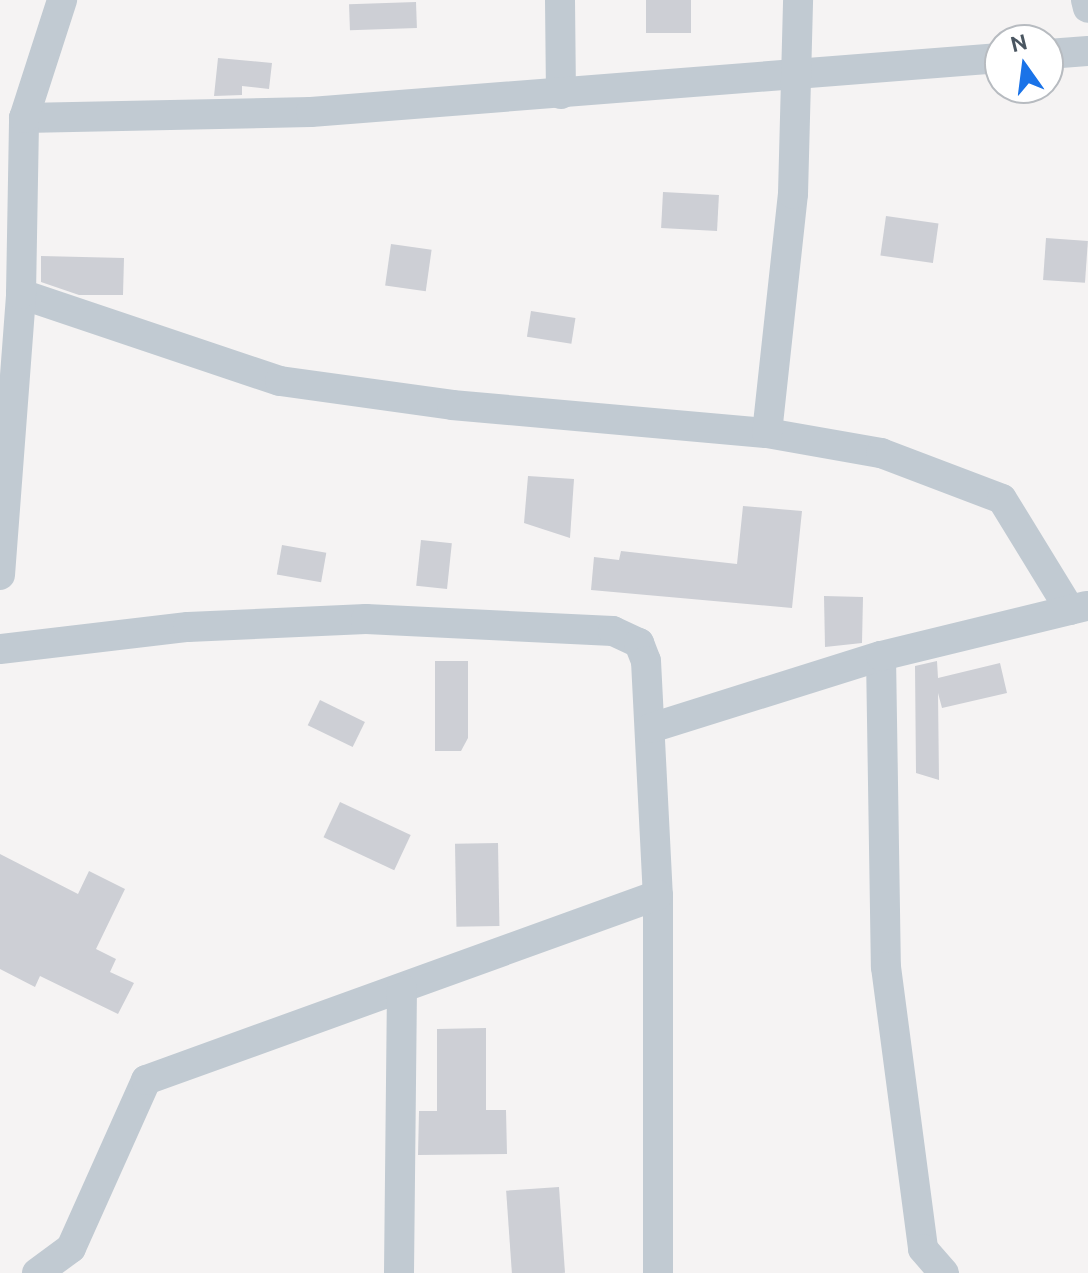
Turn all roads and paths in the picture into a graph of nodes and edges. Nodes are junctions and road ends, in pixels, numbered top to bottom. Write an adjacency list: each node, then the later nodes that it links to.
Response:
1 (62, 0): 11 (street)
2 (560, 0): 10 (street)
3 (798, 0): 9 (street)
4 (1086, 0): 5 (street)
5 (1088, 8)
6 (1088, 51): 7 (street)
7 (1064, 53)
8 (984, 59): 9 (street)
9 (797, 73): 10 (street); 14 (street)
10 (561, 94): 11 (street)
11 (24, 118): 12 (street)
12 (21, 294): 13 (street); 14 (street)
13 (9, 333): 15 (street)
14 (767, 433): 17 (street)
15 (4, 464): 16 (street)
16 (0, 575)
17 (1079, 608): 19 (street)
18 (0, 649): 20 (street)
19 (881, 656): 20 (street); 26 (street)
20 (651, 728): 21 (street)
21 (658, 895): 22 (street); 25 (street)
22 (402, 989): 23 (street); 24 (street)
23 (37, 1273)
24 (399, 1273)
25 (658, 1273)
26 (944, 1273)

